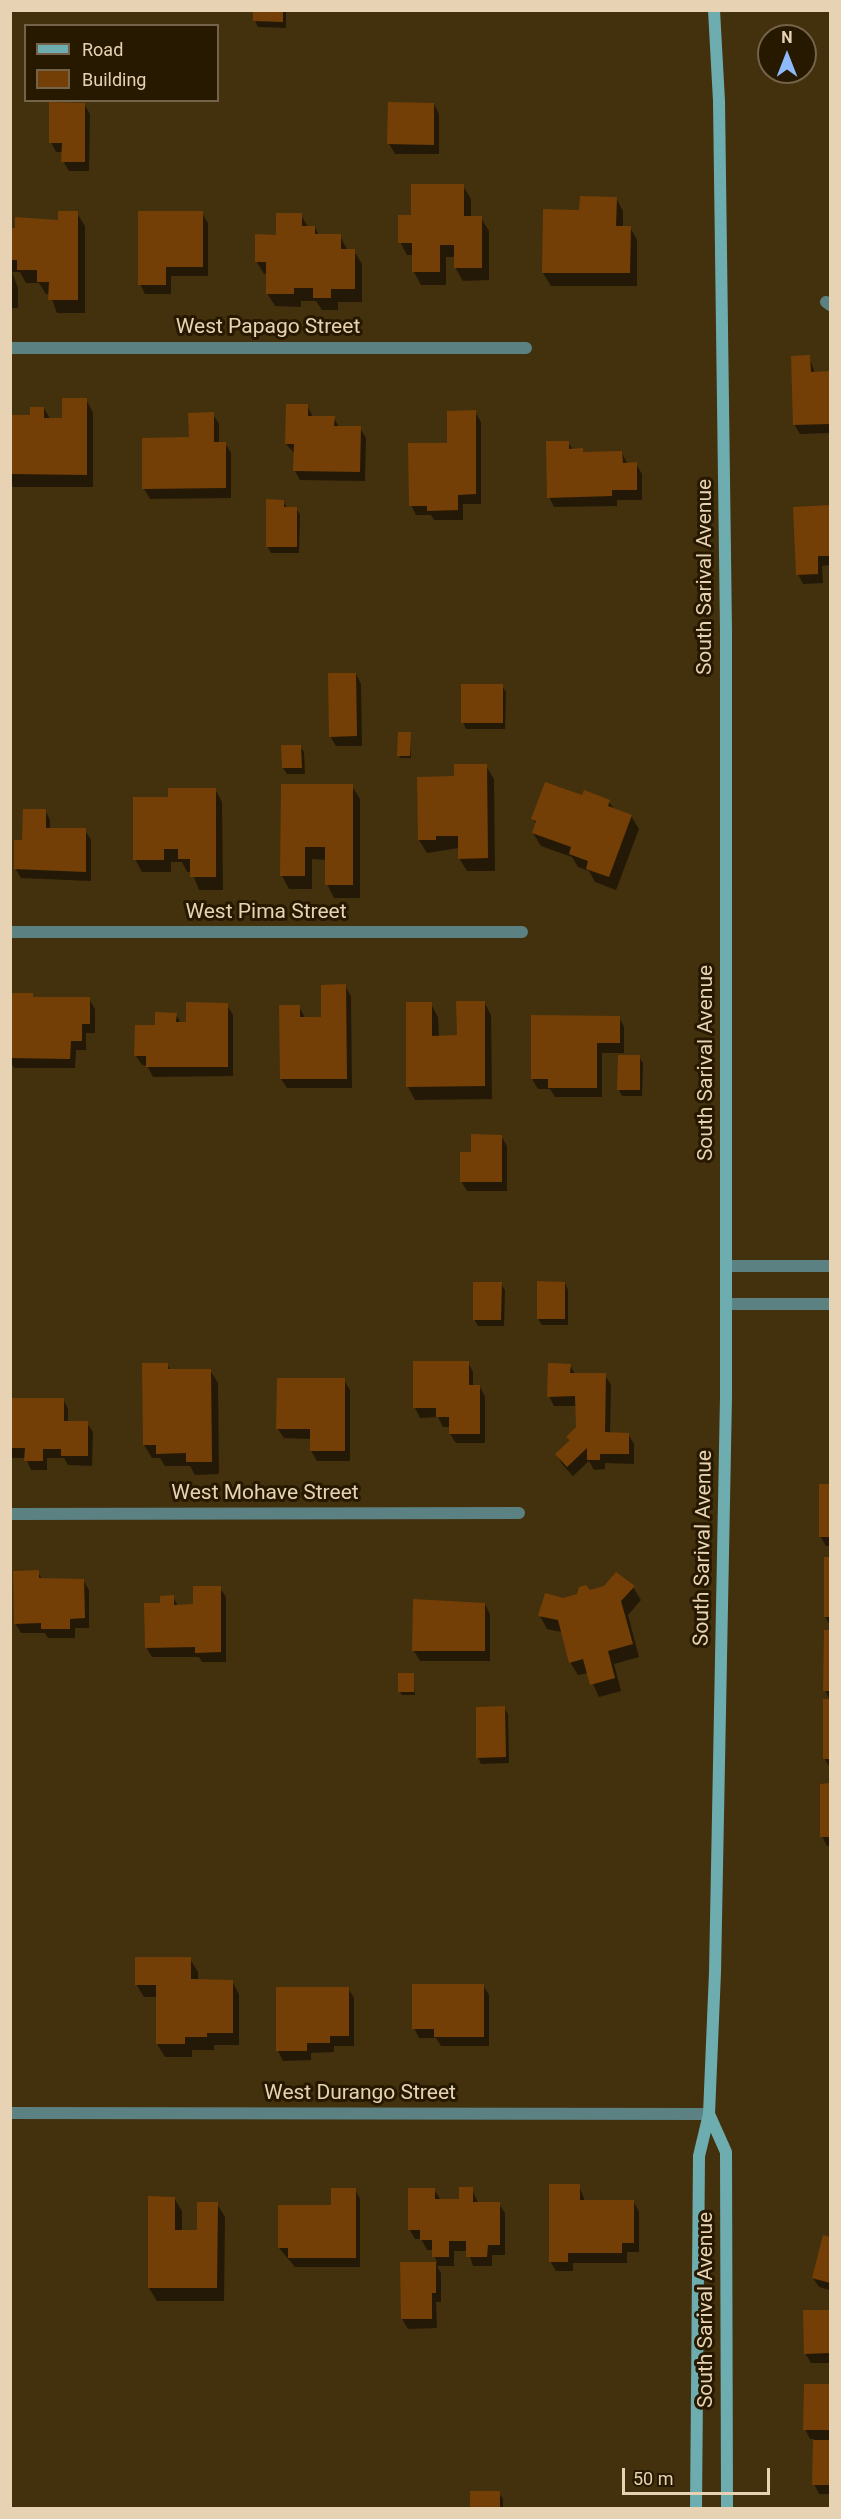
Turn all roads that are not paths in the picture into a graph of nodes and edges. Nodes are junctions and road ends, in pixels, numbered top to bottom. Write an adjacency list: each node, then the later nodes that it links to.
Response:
1 (714, 10): 6 (main road, South Sarival Avenue)
2 (10, 348): 3 (street, West Papago Street)
3 (526, 348)
4 (10, 932): 5 (street, West Pima Street)
5 (522, 932)
6 (727, 1266): 7 (street); 9 (main road, South Sarival Avenue)
7 (831, 1266)
8 (831, 1304): 9 (street)
9 (727, 1305): 13 (main road, South Sarival Avenue)
10 (10, 1514): 11 (street, West Mohave Street)
11 (519, 1514)
12 (10, 2113): 13 (street, West Durango Street)
13 (709, 2114): 14 (main road, South Sarival Avenue); 15 (main road, South Sarival Avenue)
14 (696, 2508)
15 (727, 2508)

